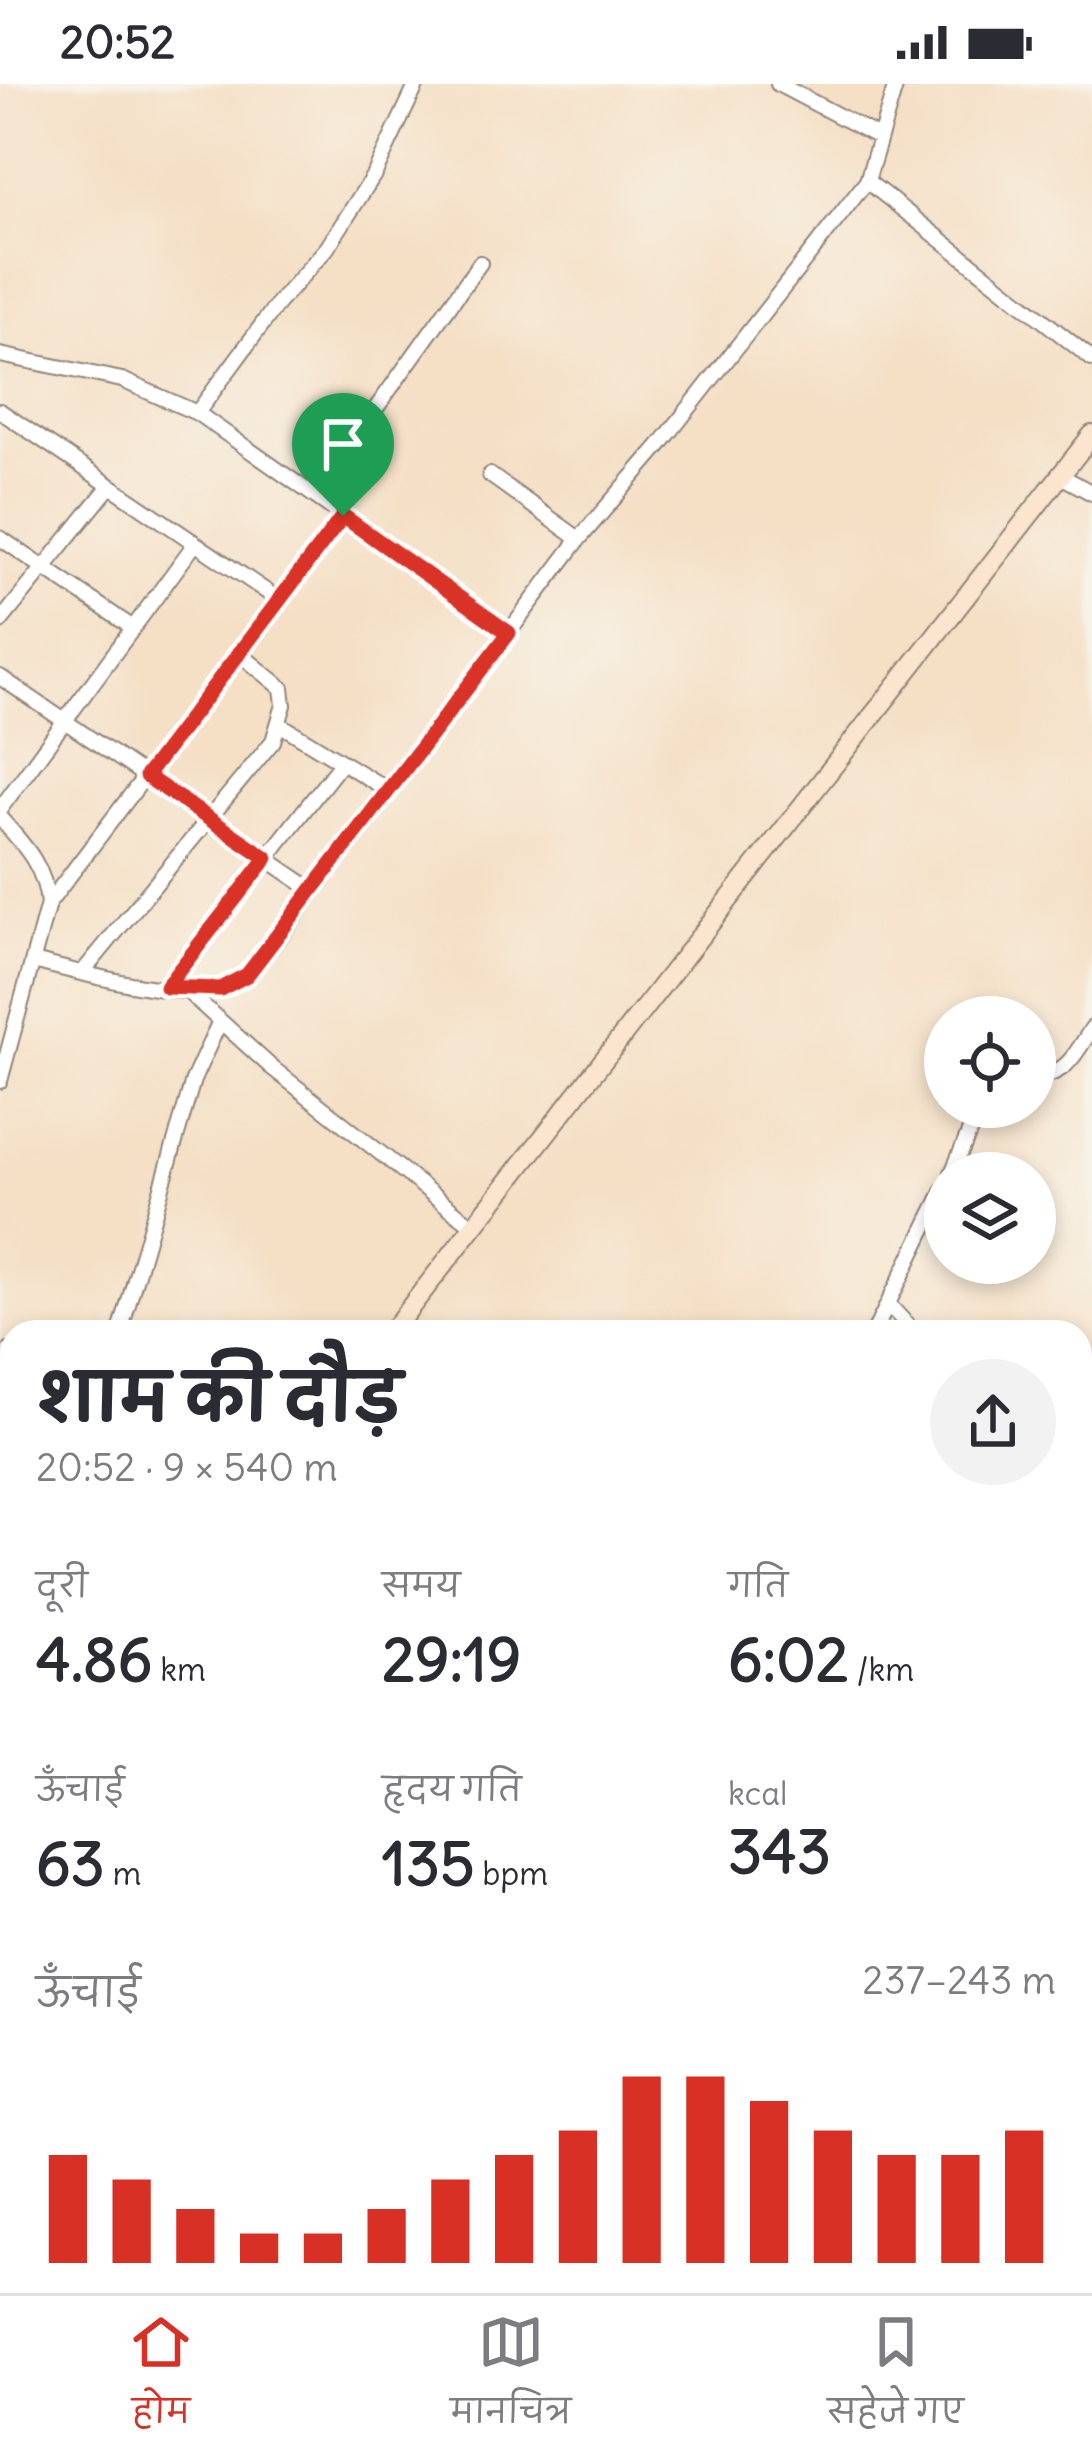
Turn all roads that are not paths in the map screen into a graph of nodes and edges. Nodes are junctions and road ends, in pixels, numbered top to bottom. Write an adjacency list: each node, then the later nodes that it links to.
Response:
1 (417, 84): 10 (street)
2 (778, 84): 4 (street)
3 (896, 84): 4 (street)
4 (879, 137): 5 (street)
5 (867, 181): 8 (street); 19 (street)
6 (480, 262): 16 (street)
7 (0, 355): 10 (street)
8 (1092, 359)
9 (0, 411): 14 (street)
10 (196, 413): 16 (street)
11 (1092, 435): 13 (street)
12 (490, 475): 19 (street)
13 (1061, 476): 15 (street); 46 (street)
14 (109, 488): 20 (street); 21 (street)
15 (1092, 493)
16 (314, 495): 17 (street)
17 (343, 516): 22 (street); 25 (street)
18 (0, 538): 21 (street)
19 (579, 539): 25 (street)
20 (194, 545): 22 (street); 24 (street)
21 (46, 566): 23 (street); 24 (street)
22 (279, 600): 26 (street)
23 (0, 622)
24 (133, 628): 28 (street)
25 (509, 633): 32 (street)
26 (239, 653): 29 (street); 31 (street)
27 (0, 677): 28 (street)
28 (64, 724): 31 (street); 33 (street)
29 (281, 725): 30 (street); 34 (street)
30 (342, 762): 32 (street); 35 (street)
31 (146, 776): 34 (street); 37 (street)
32 (388, 790): 36 (street)
33 (0, 813): 37 (street)
34 (208, 819): 35 (street); 39 (street)
35 (267, 858): 36 (street); 40 (street)
36 (314, 891): 41 (street)
37 (48, 904): 38 (street)
38 (33, 961): 39 (street); 45 (street)
39 (82, 973): 40 (street)
40 (166, 987): 41 (street)
41 (185, 989): 42 (street)
42 (220, 1021): 46 (street); 49 (street)
43 (1092, 1028): 44 (street)
44 (1056, 1073)
45 (0, 1081)
46 (473, 1226): 50 (street)
47 (924, 1231): 48 (street)
48 (888, 1304): 51 (street); 52 (street)
49 (123, 1320)
50 (400, 1320)
51 (880, 1320)
52 (903, 1320)

